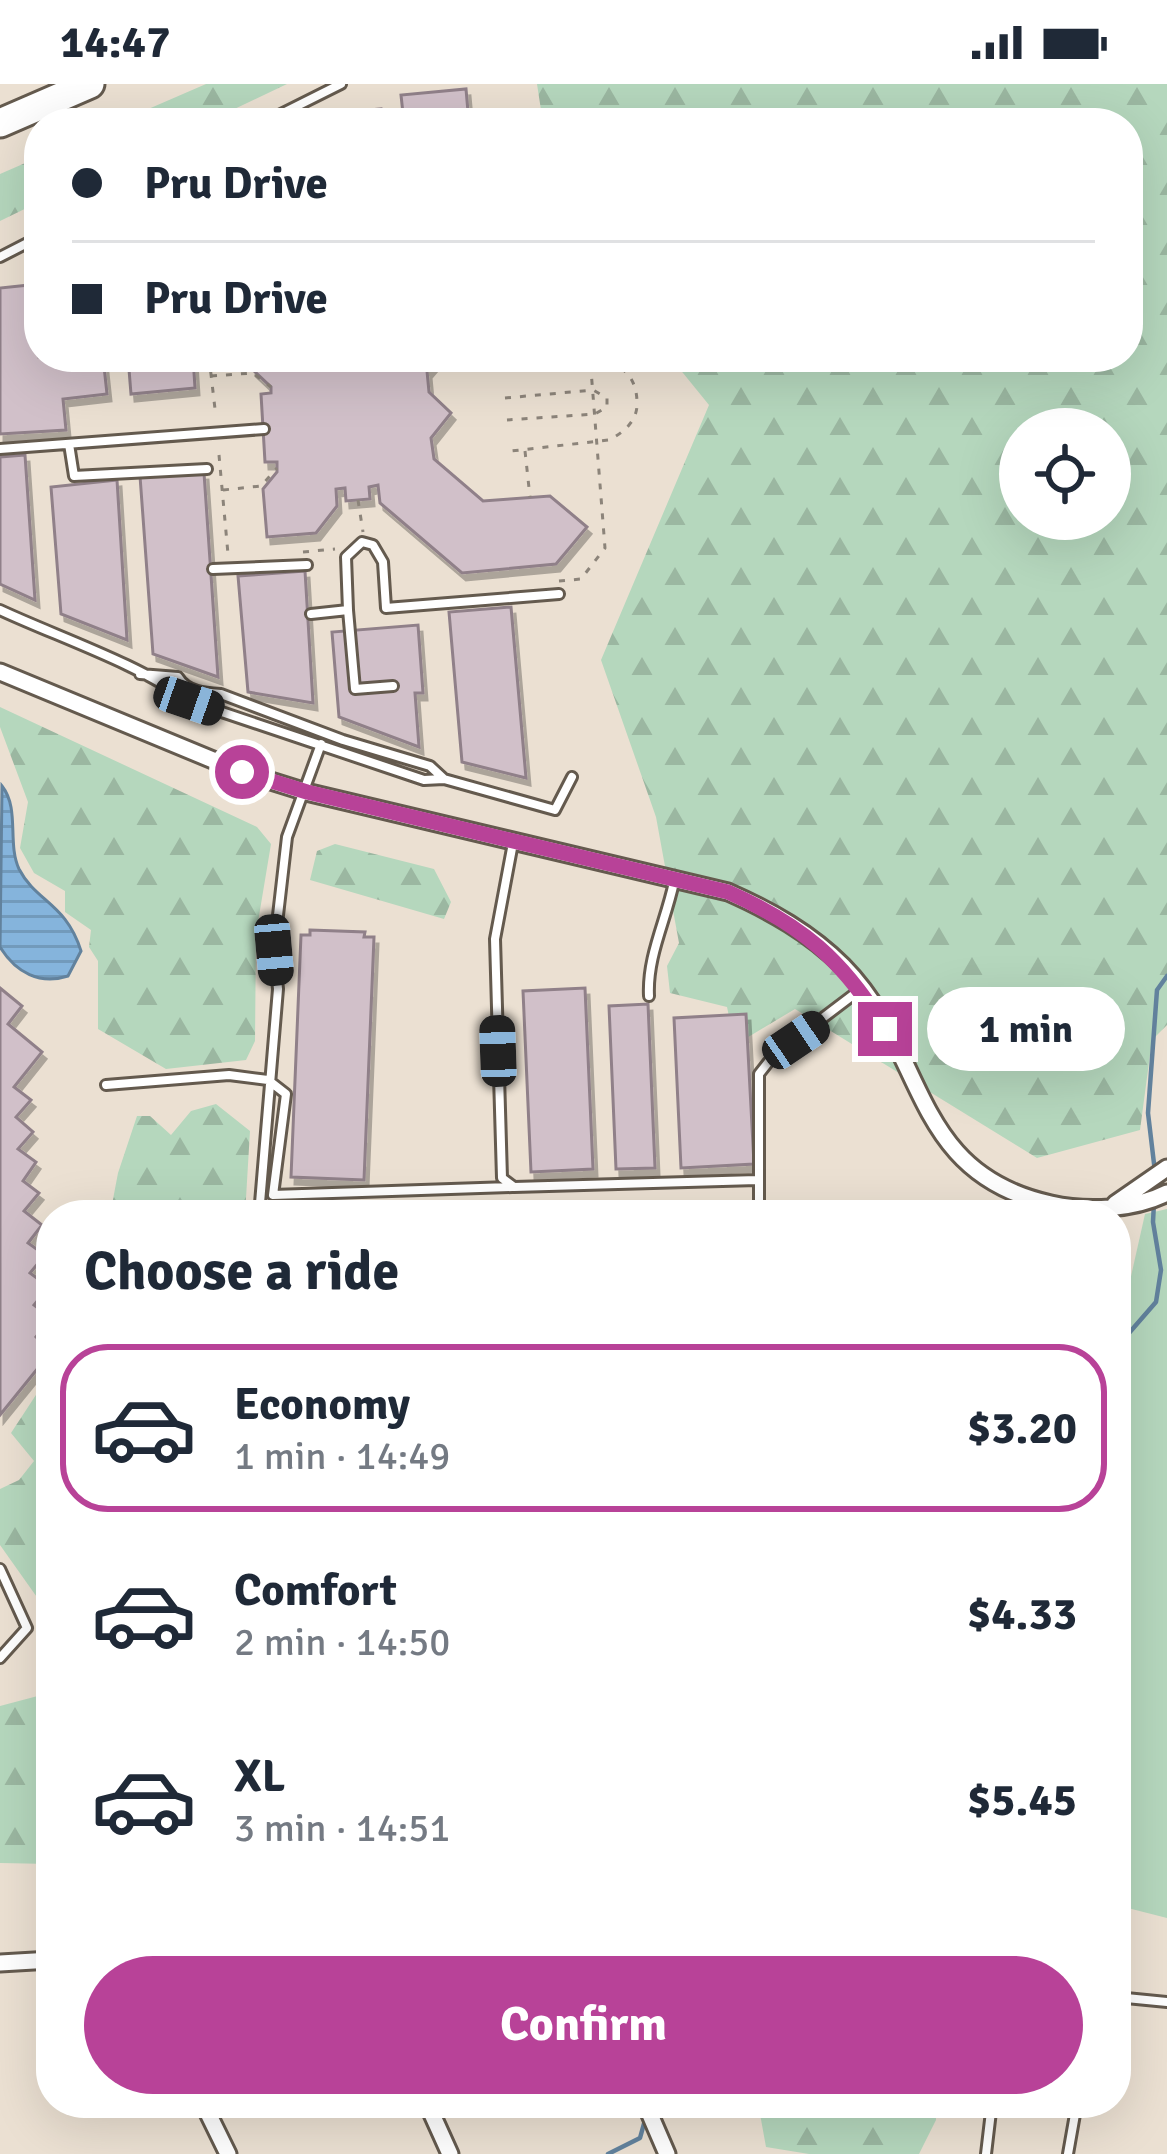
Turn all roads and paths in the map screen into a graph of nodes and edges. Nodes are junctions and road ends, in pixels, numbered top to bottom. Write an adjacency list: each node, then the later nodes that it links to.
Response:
1 (90, 84): 3 (highway)
2 (340, 84): 4 (lane)
3 (35, 108)
4 (293, 108)
5 (211, 372): 8 (path)
6 (591, 372): 10 (path)
7 (624, 372): 16 (path)
8 (211, 376): 9 (path); 12 (path)
9 (271, 388)
10 (593, 390): 11 (path); 13 (path); 13 (path)
11 (505, 398)
12 (214, 409)
13 (595, 414): 14 (path); 16 (path)
14 (507, 420)
15 (265, 429): 17 (lane)
16 (597, 443): 19 (path); 35 (path)
17 (69, 444): 18 (lane); 23 (lane)
18 (0, 449)
19 (524, 450): 20 (path); 25 (path)
20 (511, 451)
21 (219, 455): 24 (path)
22 (277, 468): 24 (path)
23 (207, 470)
24 (221, 490): 32 (path)
25 (530, 497)
26 (358, 500): 27 (path)
27 (363, 533): 28 (path); 29 (path)
28 (353, 535)
29 (373, 535)
30 (342, 544): 31 (path)
31 (297, 552)
32 (234, 558)
33 (307, 565): 34 (lane)
34 (213, 569)
35 (560, 581)
36 (559, 594): 38 (lane)
37 (0, 610): 41 (lane)
38 (347, 610): 39 (lane); 42 (lane)
39 (310, 614)
40 (0, 672): 47 (street)
41 (140, 674): 43 (lane); 44 (lane)
42 (393, 686)
43 (324, 733): 44 (lane); 46 (lane)
44 (320, 747): 46 (lane); 47 (lane)
45 (572, 777): 46 (lane)
46 (444, 779)
47 (307, 792): 48 (street); 52 (lane)
48 (513, 842): 49 (street); 56 (lane)
49 (674, 880): 50 (street); 51 (lane)
50 (861, 988): 55 (lane); 59 (street)
51 (649, 996)
52 (268, 1079): 53 (lane); 56 (lane); 57 (lane)
53 (106, 1085)
54 (1165, 1170): 60 (street)
55 (757, 1180): 56 (lane); 58 (lane)
56 (514, 1186)
57 (260, 1200)
58 (758, 1200)
59 (1031, 1200)
60 (1120, 1200)
61 (0, 1569): 62 (lane)
62 (0, 1658)
63 (36, 1961): 64 (street)
64 (0, 1963)
65 (1131, 1998): 66 (lane)
66 (1167, 2002)
67 (210, 2118): 72 (street)
68 (434, 2118): 73 (street)
69 (651, 2118): 74 (street)
70 (990, 2118): 75 (lane)
71 (1074, 2118): 76 (lane)
72 (228, 2154)
73 (450, 2154)
74 (667, 2154)
75 (986, 2154)
76 (1068, 2154)

